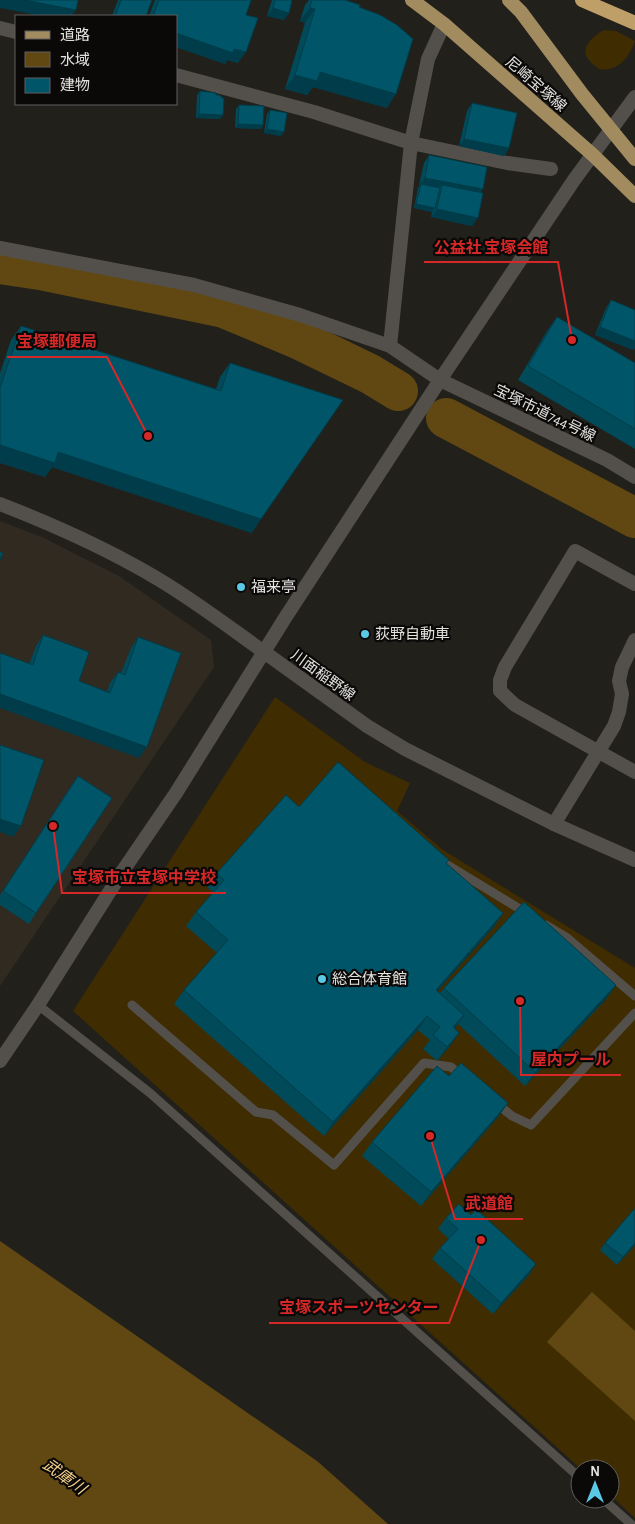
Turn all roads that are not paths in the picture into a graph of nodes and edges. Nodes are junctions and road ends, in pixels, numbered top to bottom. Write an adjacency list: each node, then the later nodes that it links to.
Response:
1 (412, 0): 5 (main road, 尼崎宝塚線)
2 (509, 0): 10 (main road, 尼崎宝塚線)
3 (582, 0): 4 (highway)
4 (635, 23)
5 (444, 24): 11 (street); 12 (main road, 尼崎宝塚線)
6 (0, 28): 7 (street)
7 (15, 32)
8 (178, 76): 11 (street)
9 (635, 97): 10 (street)
10 (611, 130): 12 (street); 13 (main road, 尼崎宝塚線)
11 (412, 142): 14 (street); 17 (street)
12 (593, 155): 15 (main road, 尼崎宝塚線); 18 (street)
13 (635, 159)
14 (550, 169)
15 (635, 196)
16 (0, 248): 17 (street, 宝塚市道744号線)
17 (390, 346): 18 (street, 宝塚市道744号線)
18 (440, 380): 19 (street, 宝塚市道744号線); 23 (street)
19 (635, 477)
20 (0, 504): 23 (street, 川面稲野線)
21 (635, 584): 24 (street)
22 (635, 640): 24 (street)
23 (264, 652): 26 (street, 川面稲野線); 32 (street)
24 (598, 752): 25 (street); 26 (street)
25 (635, 772)
26 (554, 824): 28 (street, 川面稲野線)
27 (433, 857): 29 (lane)
28 (635, 860)
29 (533, 917)
30 (541, 922): 31 (lane)
31 (635, 996)
32 (38, 1005): 35 (street); 38 (lane)
33 (132, 1005): 36 (lane)
34 (635, 1014): 37 (lane)
35 (0, 1061)
36 (474, 1085)
37 (489, 1098)
38 (570, 1469)
39 (614, 1509): 40 (lane)
40 (631, 1524)

